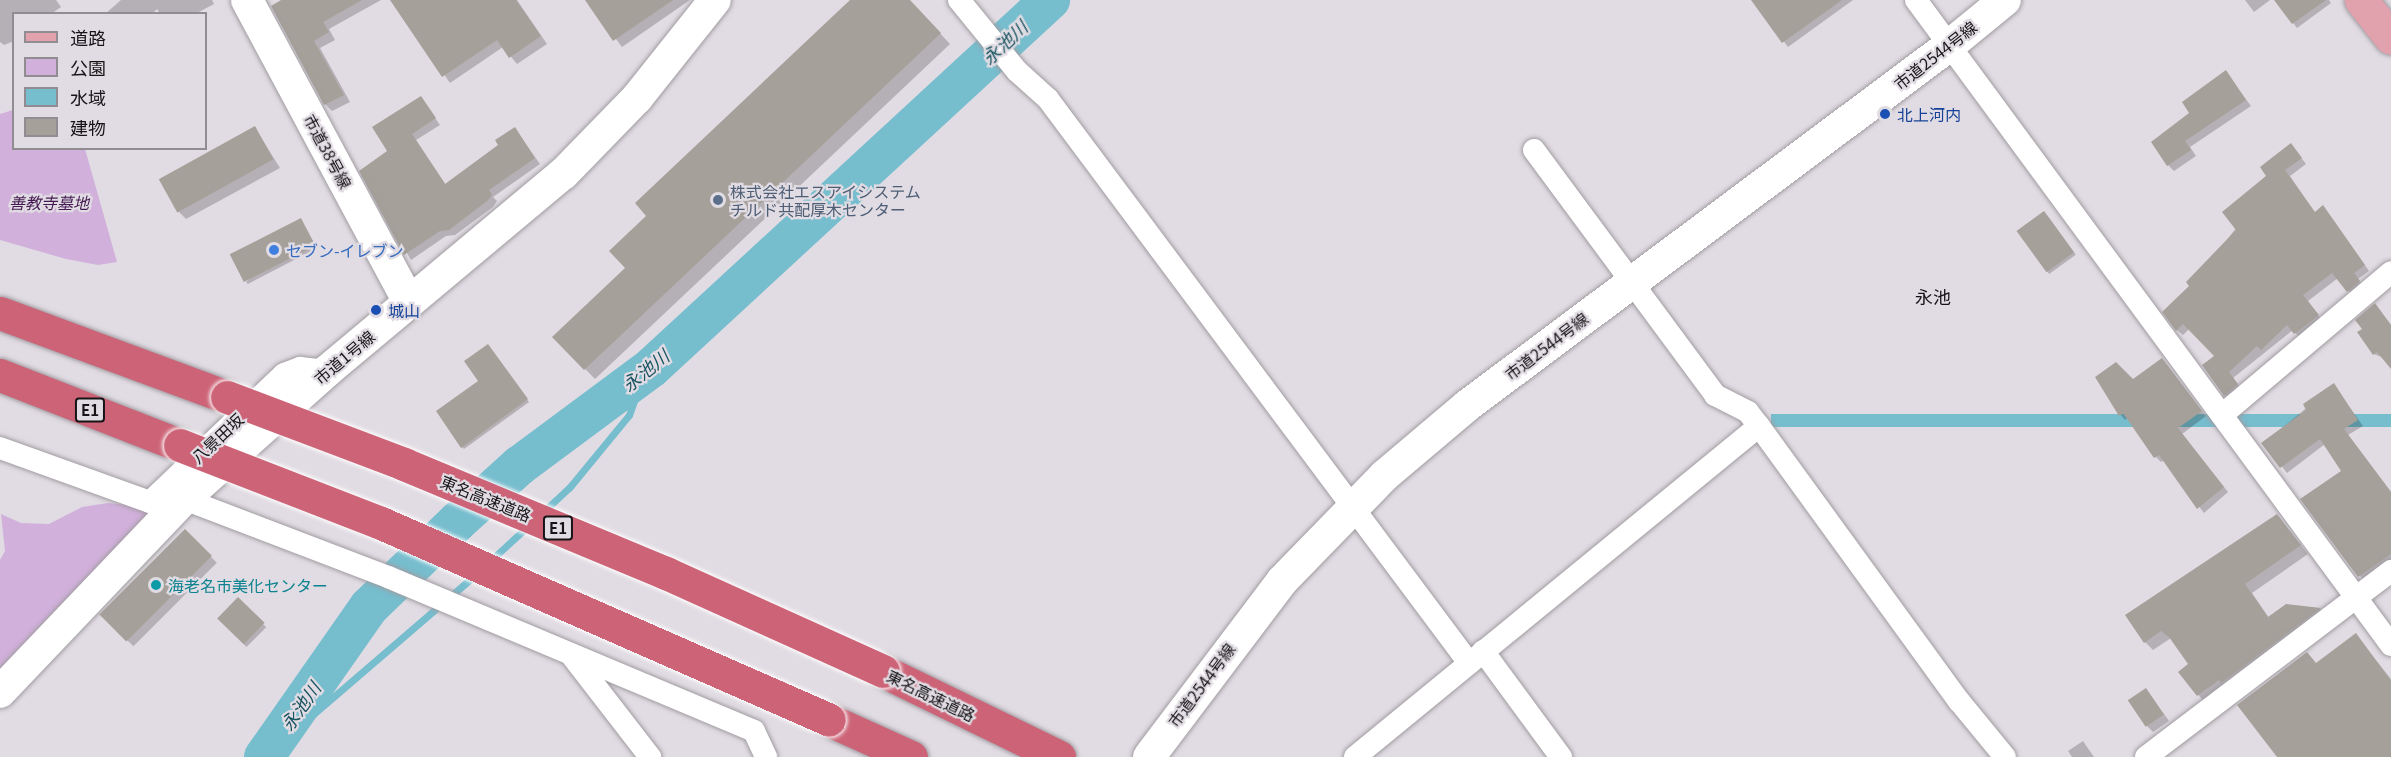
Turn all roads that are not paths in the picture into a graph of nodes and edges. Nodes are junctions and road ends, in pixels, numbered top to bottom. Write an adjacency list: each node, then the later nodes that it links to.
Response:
1 (247, 0): 12 (street, 市道38号線)
2 (715, 0): 12 (street, 市道1号線)
3 (958, 0): 20 (street)
4 (1916, 0): 8 (street)
5 (2005, 0): 8 (street, 市道2544号線)
6 (2361, 0): 7 (main road)
7 (2391, 38)
8 (1950, 45): 11 (street, 市道2544号線); 16 (street)
9 (1534, 150): 11 (street)
10 (2391, 272): 16 (street)
11 (1632, 282): 17 (street); 20 (street, 市道2544号線)
12 (409, 302): 14 (street, 市道1号線)
13 (0, 312): 30 (highway, 東名高速道路 / E1, bridge)
14 (327, 371): 18 (street, 八景田坂); 19 (street, 市道1号線)
15 (0, 375): 29 (highway, E1, bridge)
16 (2222, 415): 22 (street)
17 (1759, 426): 25 (street); 34 (street)
18 (0, 448)
19 (184, 499): 24 (street); 26 (street, 市道1号線)
20 (1352, 506): 25 (street); 31 (street, 市道2544号線)
21 (2391, 571): 22 (street)
22 (2355, 597): 23 (street); 35 (street)
23 (2391, 645)
24 (571, 654): 27 (street); 28 (street)
25 (1476, 657): 32 (street); 33 (street)
26 (0, 692)
27 (650, 757)
28 (766, 757)
29 (910, 757)
30 (1059, 757)
31 (1149, 757)
32 (1355, 757)
33 (1561, 757)
34 (2005, 757)
35 (2146, 757)

